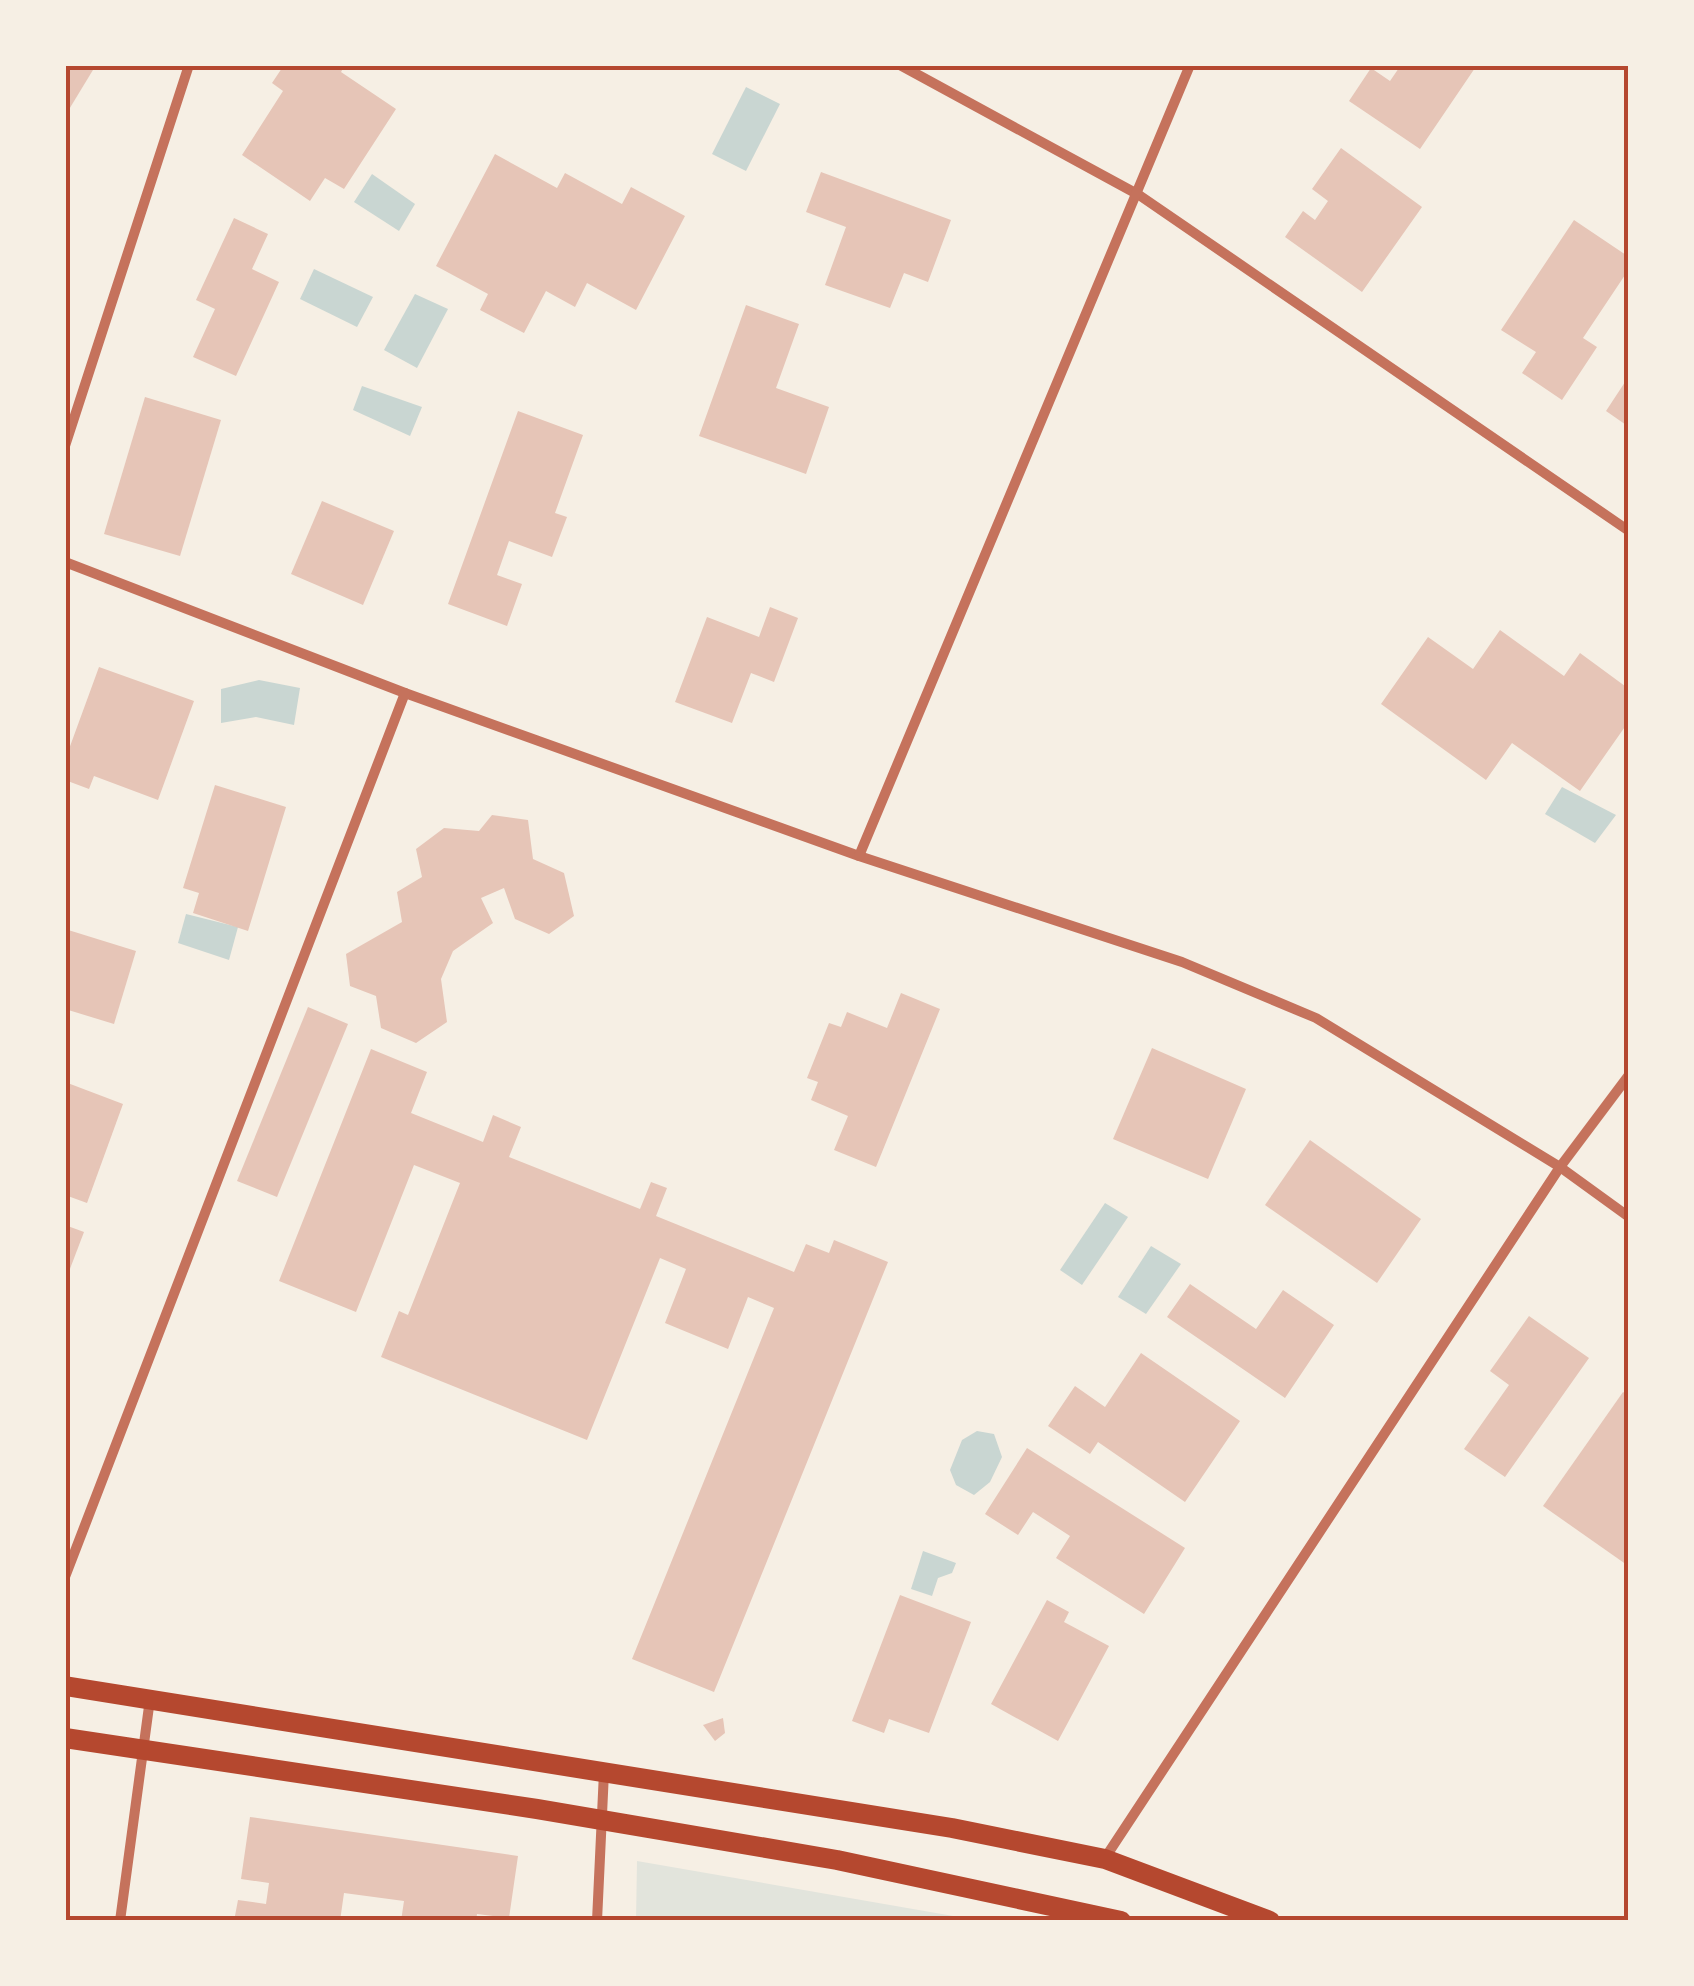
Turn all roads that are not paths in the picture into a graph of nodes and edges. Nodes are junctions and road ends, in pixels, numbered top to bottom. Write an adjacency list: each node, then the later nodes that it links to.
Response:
1 (189, 65): 5 (street)
2 (900, 65): 4 (street)
3 (1190, 65): 4 (street)
4 (1139, 195): 6 (street); 9 (street)
5 (65, 446)
6 (1629, 531)
7 (65, 562): 8 (street)
8 (405, 693): 9 (street); 13 (street)
9 (860, 856): 11 (street)
10 (1629, 1076): 11 (street)
11 (1560, 1167): 12 (street); 20 (street)
12 (1629, 1218)
13 (65, 1577)
14 (65, 1686): 15 (main road)
15 (150, 1699): 17 (street); 18 (main road)
16 (65, 1738): 17 (main road)
17 (144, 1750): 19 (main road); 21 (street)
18 (604, 1772): 19 (street); 20 (main road)
19 (602, 1822): 22 (street); 23 (main road)
20 (1105, 1859): 24 (main road)
21 (120, 1921)
22 (597, 1921)
23 (1121, 1921)
24 (1270, 1921)

